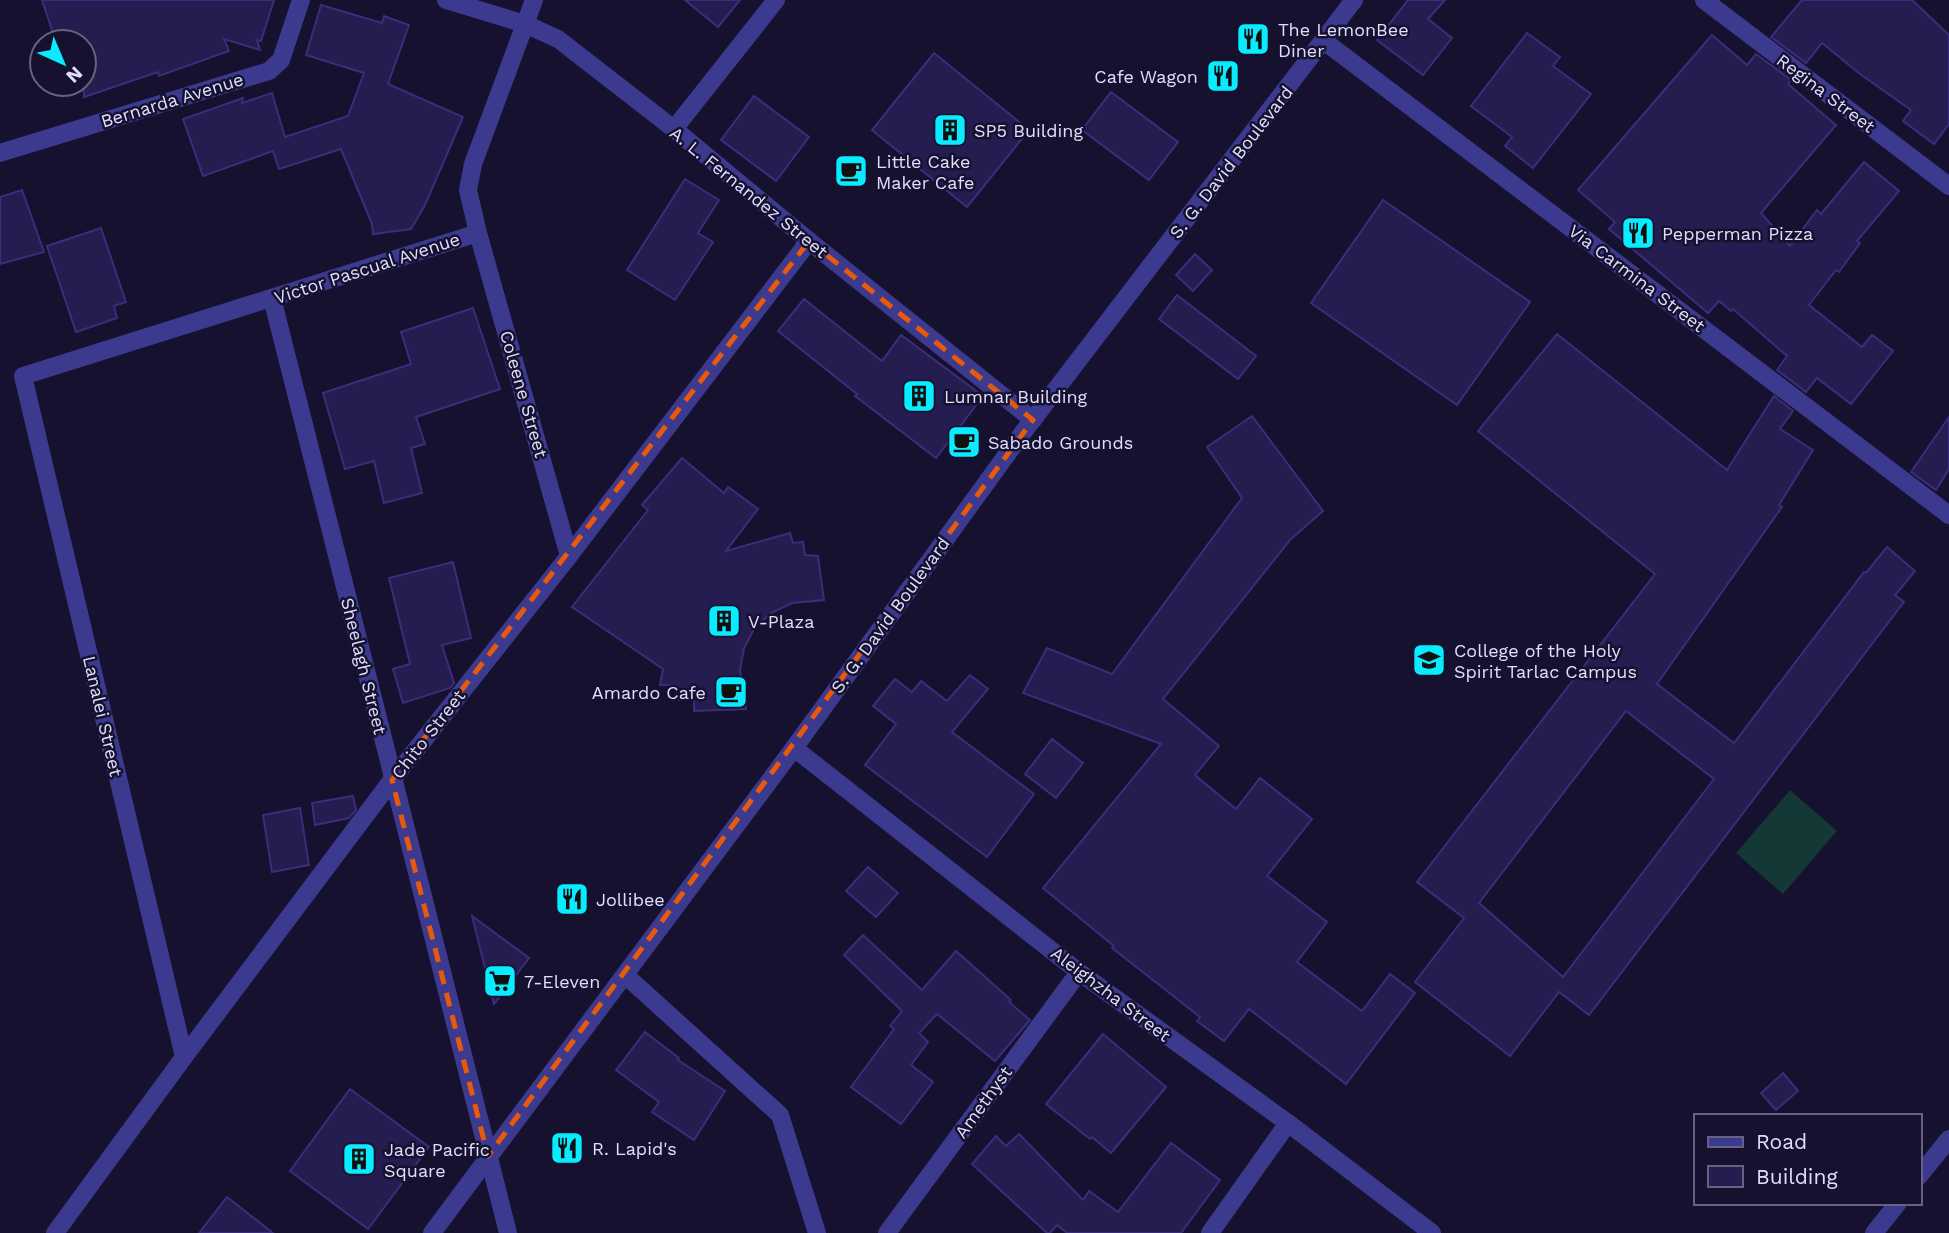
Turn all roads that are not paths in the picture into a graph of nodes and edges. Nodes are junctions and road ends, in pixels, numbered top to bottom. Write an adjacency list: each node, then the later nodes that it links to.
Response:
1 (302, 0): 10 (street, Bernarda Avenue)
2 (446, 0): 7 (street, A. L. Fernandez Street)
3 (534, 0): 7 (street, Victor Pascual Avenue)
4 (776, 0): 9 (street)
5 (1353, 0): 8 (street, S. G. David Boulevard)
6 (1704, 0): 11 (street, Regina Street)
7 (525, 24): 9 (street, A. L. Fernandez Street); 12 (street, Victor Pascual Avenue)
8 (1324, 41): 16 (street, S. G. David Boulevard); 17 (street, Via Carmina Street)
9 (674, 130): 13 (street, A. L. Fernandez Street)
10 (0, 153)
11 (1949, 186)
12 (478, 233): 14 (street, Victor Pascual Avenue); 18 (street, Coleene Street)
13 (809, 241): 16 (street, A. L. Fernandez Street); 18 (street, Chito Street)
14 (272, 298): 15 (street, Victor Pascual Avenue); 20 (street, Sheelagh Street)
15 (23, 376): 23 (street, Lanalei Street)
16 (1033, 420): 19 (street, S. G. David Boulevard)
17 (1949, 515)
18 (569, 556): 20 (street, Chito Street)
19 (794, 748): 21 (street, Aleighzha Street); 22 (street, S. G. David Boulevard)
20 (392, 780): 23 (street, Chito Street); 26 (street, Sheelagh Street)
21 (1079, 972): 24 (street, Aleighzha Street); 33 (street, Amethyst)
22 (625, 975): 26 (street, S. G. David Boulevard); 32 (street)
23 (184, 1057): 29 (street, Chito Street)
24 (1288, 1123): 34 (street); 35 (street, Aleighzha Street)
25 (1949, 1139): 27 (street)
26 (488, 1156): 30 (street, S. G. David Boulevard); 31 (street, Sheelagh Street)
27 (1921, 1174)
28 (1896, 1205): 36 (street)
29 (55, 1233)
30 (432, 1233)
31 (508, 1233)
32 (817, 1233)
33 (887, 1233)
34 (1210, 1233)
35 (1432, 1233)
36 (1874, 1233)

